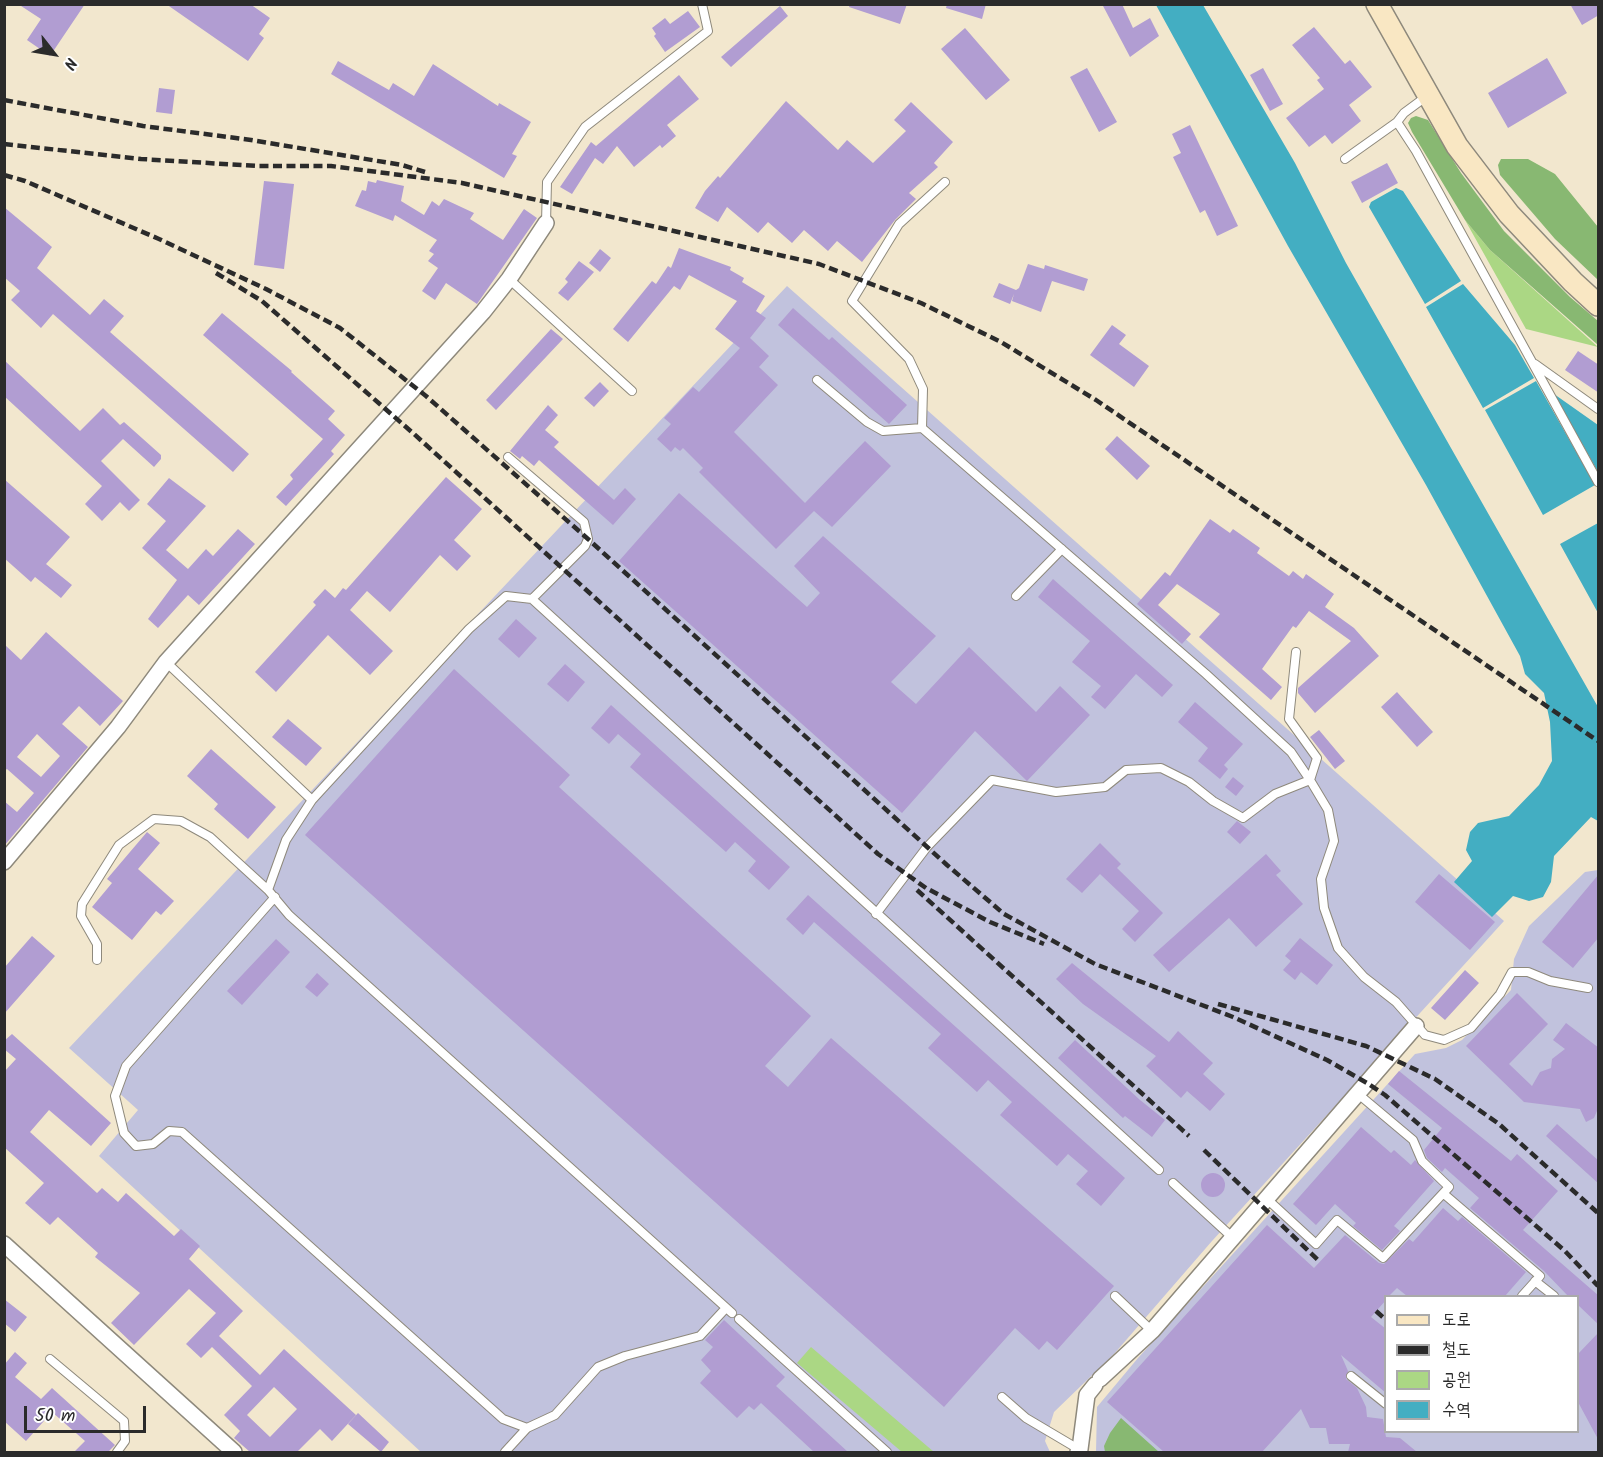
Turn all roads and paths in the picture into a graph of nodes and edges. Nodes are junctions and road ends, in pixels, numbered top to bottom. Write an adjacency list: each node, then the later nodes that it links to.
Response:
1 (702, 4): 7 (lane)
2 (1377, 4): 3 (main road)
3 (1428, 95): 4 (lane); 9 (main road)
4 (1397, 122): 5 (lane); 10 (lane)
5 (1345, 159)
6 (945, 182): 14 (lane)
7 (546, 223): 8 (street)
8 (509, 279): 12 (lane); 21 (street)
9 (1599, 305)
10 (1533, 363): 13 (lane); 16 (lane)
11 (817, 380): 14 (lane)
12 (632, 391)
13 (1599, 409)
14 (922, 428): 17 (lane)
15 (508, 457): 19 (lane)
16 (1599, 482)
17 (1062, 549): 18 (lane); 22 (lane)
18 (1016, 596)
19 (532, 599): 23 (lane); 27 (lane)
20 (1296, 652): 22 (lane)
21 (166, 662): 23 (lane); 24 (street)
22 (1310, 780): 27 (lane); 30 (lane)
23 (312, 800): 25 (lane)
24 (4, 862)
25 (268, 890): 26 (lane); 28 (lane)
26 (274, 897): 48 (lane); 48 (lane)
27 (876, 914): 32 (lane)
28 (97, 960)
29 (1588, 988): 30 (lane)
30 (1416, 1026): 31 (street)
31 (1357, 1093): 34 (lane); 35 (street)
32 (1159, 1170)
33 (1173, 1183): 36 (lane)
34 (1443, 1194): 35 (lane); 38 (lane)
35 (1267, 1199): 36 (street)
36 (1234, 1239): 43 (street)
37 (4, 1244): 51 (street)
38 (1535, 1281): 39 (lane); 40 (lane)
39 (1523, 1295)
40 (1553, 1295)
41 (1115, 1296): 43 (lane)
42 (739, 1319): 53 (lane)
43 (1152, 1331): 49 (street)
44 (50, 1359): 50 (lane)
45 (1351, 1376): 47 (lane)
46 (1002, 1397): 49 (lane)
47 (1384, 1402)
48 (527, 1428): 52 (lane)
49 (1080, 1451)
50 (117, 1452)
51 (234, 1452)
52 (505, 1452)
53 (887, 1452)

